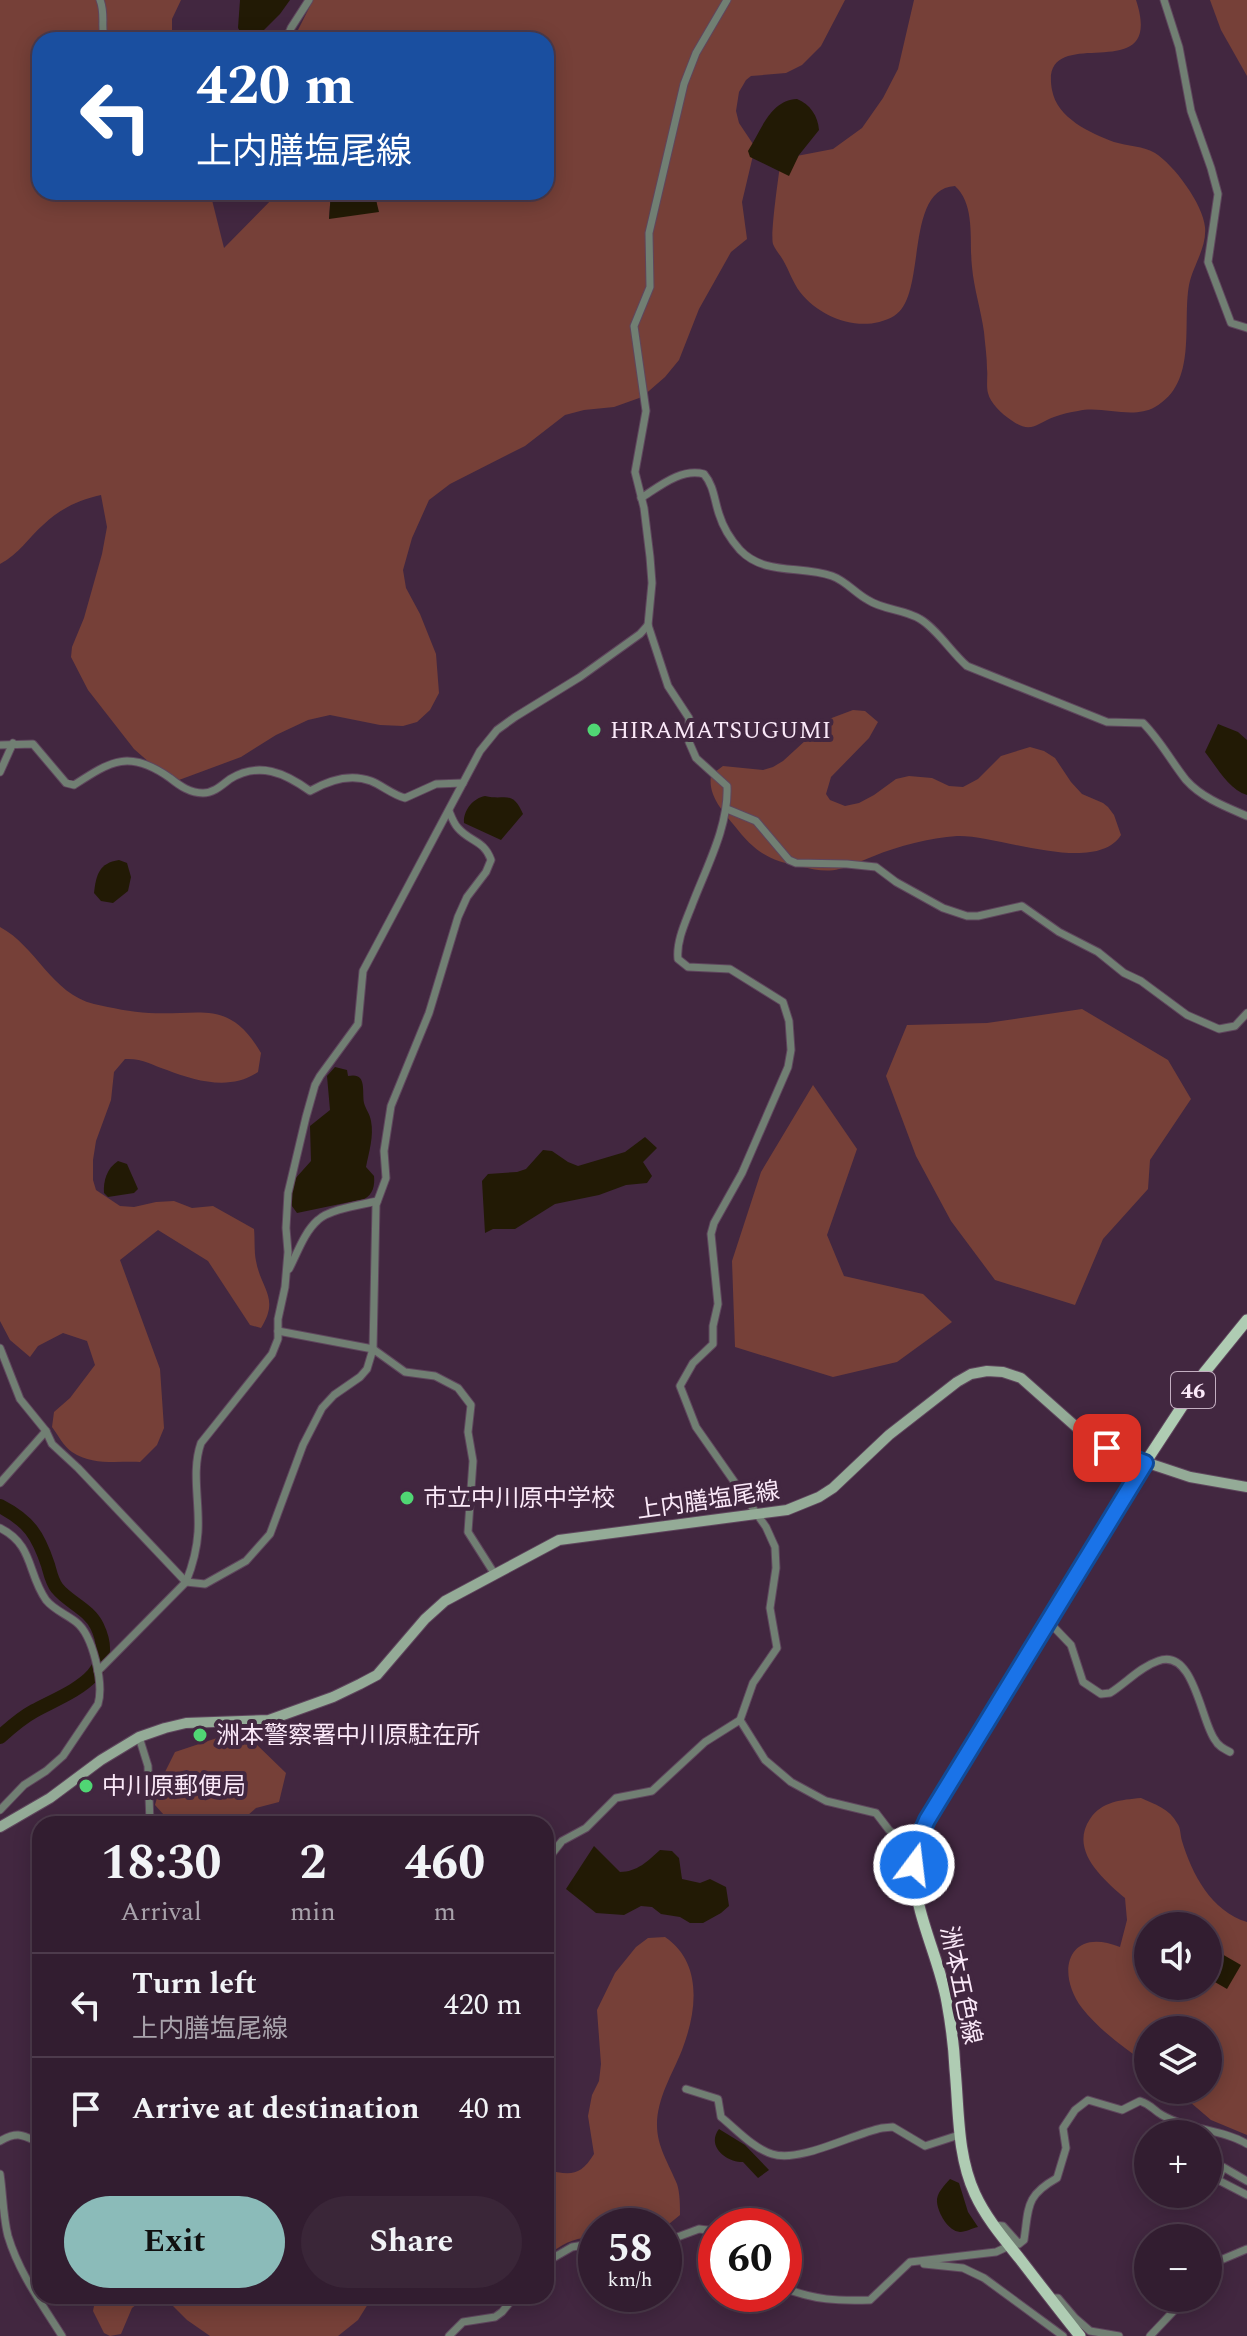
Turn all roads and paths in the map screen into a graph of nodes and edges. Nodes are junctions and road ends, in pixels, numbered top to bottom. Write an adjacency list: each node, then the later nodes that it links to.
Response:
1 (100, 0): 5 (street)
2 (309, 0): 6 (street)
3 (727, 0): 8 (street)
4 (1164, 0): 7 (street)
5 (102, 32)
6 (289, 32)
7 (1247, 328)
8 (641, 498): 9 (street); 16 (street)
9 (648, 625): 13 (street); 14 (street)
10 (13, 743): 11 (street); 12 (street); 13 (street)
11 (0, 745)
12 (0, 772)
13 (463, 783): 15 (street)
14 (727, 809): 17 (street); 28 (street)
15 (449, 811): 18 (street); 19 (street)
16 (1247, 816)
17 (1247, 1013)
18 (377, 1201): 19 (street); 23 (street)
19 (286, 1275): 21 (street)
20 (1247, 1320): 25 (main road, 洲本五色線 / 46)
21 (278, 1331): 23 (street); 31 (street)
22 (0, 1348): 24 (street)
23 (373, 1349): 30 (street); 31 (street)
24 (46, 1431): 26 (street); 31 (street)
25 (1145, 1463): 27 (main road, 上内膳塩尾線); 28 (main road, 上内膳塩尾線); 32 (main road, 洲本五色線 / 46)
26 (0, 1483)
27 (1247, 1487)
28 (755, 1514): 30 (main road, 上内膳塩尾線); 34 (street)
29 (0, 1528): 33 (street)
30 (494, 1573): 35 (main road, 上内膳塩尾線)
31 (186, 1582): 33 (street)
32 (1048, 1621): 36 (street); 41 (main road, 洲本五色線 / 46)
33 (98, 1671): 37 (street)
34 (740, 1720): 40 (street); 41 (street)
35 (139, 1737): 38 (street); 39 (main road, 上内膳塩尾線)
36 (1230, 1752)
37 (0, 1810)
38 (150, 1816)
39 (0, 1827)
40 (554, 1851)
41 (916, 1852): 43 (main road, 洲本五色線 / 46)
42 (686, 2089): 43 (street)
43 (959, 2135): 50 (main road, 洲本五色線 / 46)
44 (32, 2140): 45 (street)
45 (0, 2141)
46 (1247, 2144): 50 (street)
47 (0, 2174): 57 (street)
48 (1247, 2181): 49 (street)
49 (1247, 2195)
50 (994, 2225): 52 (main road, 洲本五色線 / 46)
51 (578, 2246): 54 (street)
52 (1009, 2246): 56 (street); 59 (main road, 洲本五色線 / 46)
53 (1247, 2249): 55 (street)
54 (554, 2257)
55 (1222, 2259)
56 (910, 2262): 58 (street); 65 (street)
57 (32, 2289)
58 (802, 2295)
59 (1050, 2298): 66 (main road, 洲本五色線 / 46); 67 (street)
60 (40, 2304): 63 (street)
61 (508, 2304): 64 (street)
62 (1174, 2312): 68 (street)
63 (62, 2336)
64 (449, 2336)
65 (1063, 2336)
66 (1080, 2336)
67 (1119, 2336)
68 (1150, 2336)

